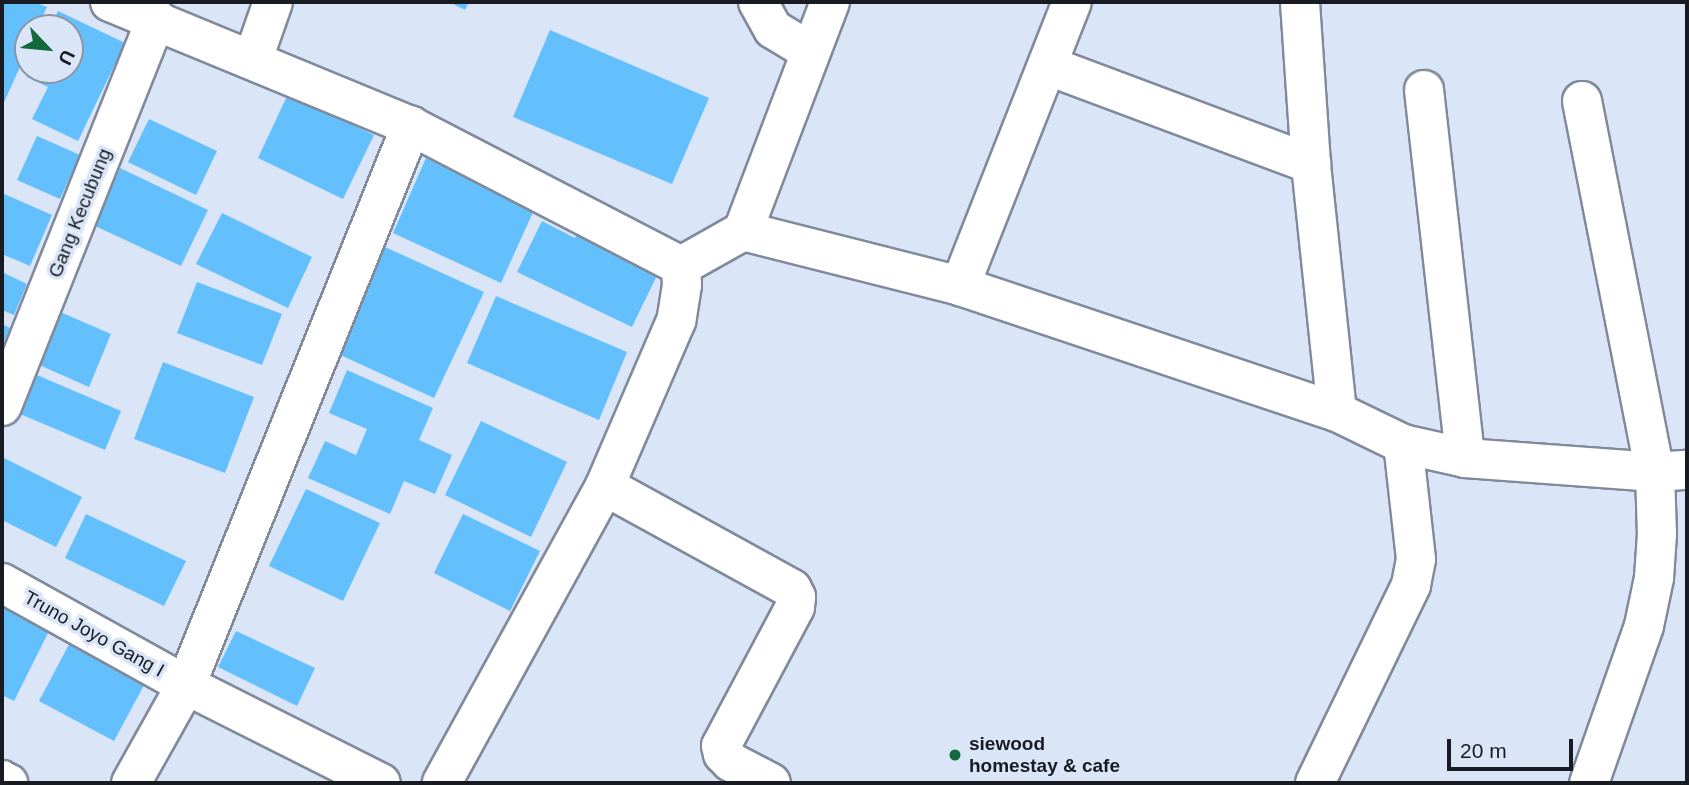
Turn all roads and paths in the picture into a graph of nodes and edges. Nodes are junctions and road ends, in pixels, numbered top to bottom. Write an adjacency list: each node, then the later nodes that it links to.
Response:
1 (110, 2): 7 (street)
2 (273, 2): 9 (street)
3 (758, 2): 8 (street)
4 (830, 2): 8 (street)
5 (1072, 2): 10 (street)
6 (1300, 2): 14 (street)
7 (156, 19): 9 (street); 18 (street, Gang Kecubung)
8 (811, 52): 15 (street)
9 (253, 59): 13 (street)
10 (1049, 66): 14 (street); 17 (street)
11 (1424, 90): 21 (street)
12 (1581, 101): 22 (street)
13 (411, 126): 16 (street); 25 (street)
14 (1311, 164): 19 (street)
15 (743, 231): 16 (street); 17 (street)
16 (681, 266): 23 (street)
17 (960, 286): 19 (street)
18 (2, 405)
19 (1337, 412): 20 (street)
20 (1404, 444): 21 (street); 32 (street)
21 (1465, 458): 22 (street)
22 (1671, 471): 33 (street)
23 (605, 486): 30 (street); 31 (street)
24 (2, 583): 25 (street, Truno Joyo Gang I)
25 (186, 685): 28 (street); 29 (street, Truno Joyo Gang I)
26 (2, 780): 27 (street)
27 (8, 783)
28 (131, 783)
29 (381, 783)
30 (442, 783)
31 (771, 783)
32 (1315, 783)
33 (1589, 783)

